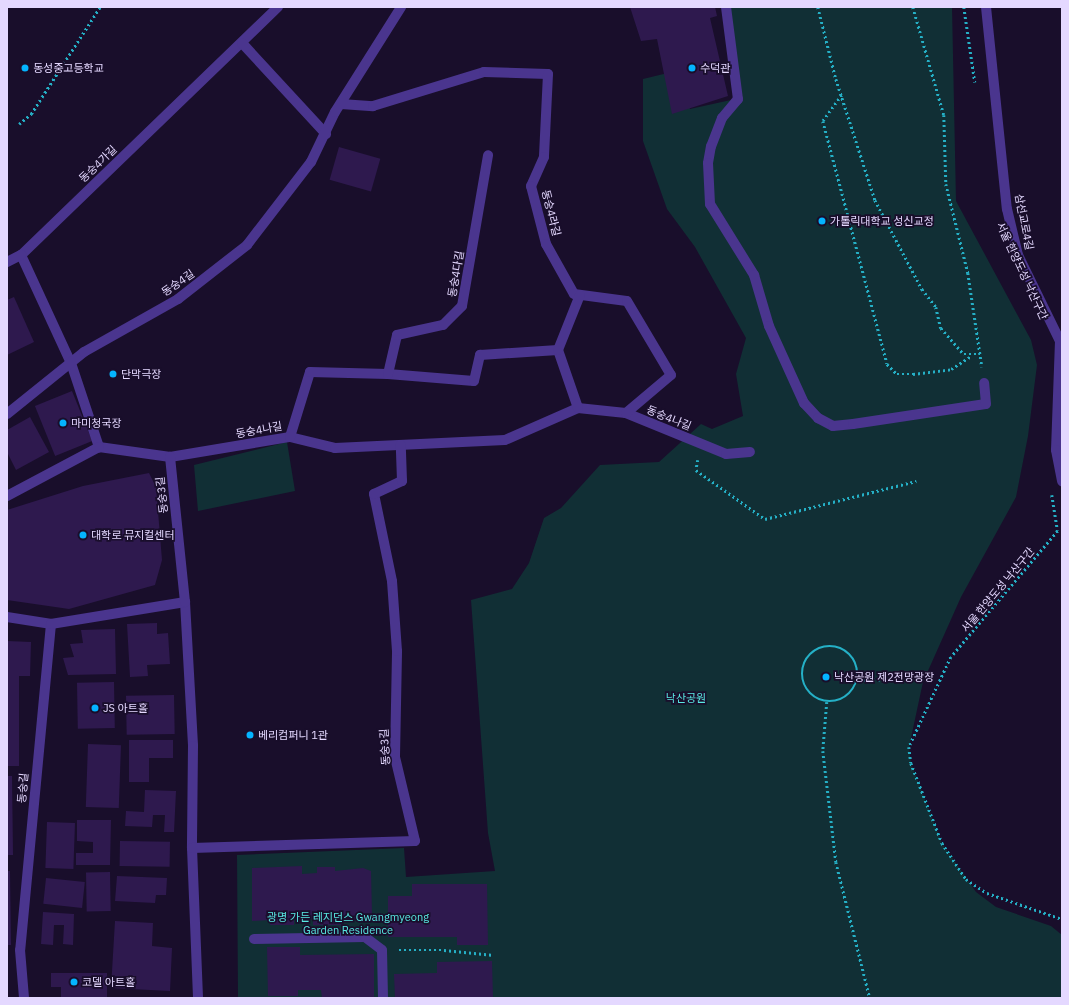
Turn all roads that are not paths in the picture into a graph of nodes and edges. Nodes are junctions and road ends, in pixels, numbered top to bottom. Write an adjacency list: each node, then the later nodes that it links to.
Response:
1 (278, 7): 5 (street, 동숭4가길)
2 (401, 7): 6 (street, 동숭4길)
3 (726, 7): 15 (street)
4 (986, 7): 24 (street, 삼선교로4길)
5 (242, 43): 7 (street); 9 (street, 동숭4가길)
6 (341, 104): 7 (street, 동숭4길); 11 (street, 동숭4라길)
7 (326, 134): 13 (street, 동숭4길)
8 (488, 155): 14 (street, 동숭4다길)
9 (21, 255): 10 (street); 13 (street)
10 (7, 262)
11 (580, 295): 12 (street); 17 (street)
12 (558, 350): 14 (street); 16 (street)
13 (71, 363): 18 (street, 동숭4길); 21 (street)
14 (388, 374): 19 (street)
15 (984, 383)
16 (578, 408): 17 (street, 동숭4나길); 20 (street, 동숭4나길)
17 (626, 413): 22 (street, 동숭4나길)
18 (7, 414)
19 (290, 437): 20 (street, 동숭4나길); 23 (street, 동숭4나길)
20 (401, 445): 29 (street, 동숭3길)
21 (99, 447): 23 (street, 동숭4나길); 25 (street)
22 (750, 452)
23 (170, 458): 26 (street, 동숭3길)
24 (1062, 481)
25 (7, 496)
26 (185, 602): 28 (street); 29 (street, 동숭3길)
27 (7, 617): 28 (street)
28 (51, 624): 31 (street, 동숭길)
29 (192, 848): 32 (street, 동숭3길)
30 (254, 939): 33 (street)
31 (24, 998)
32 (198, 998)
33 (383, 998)

